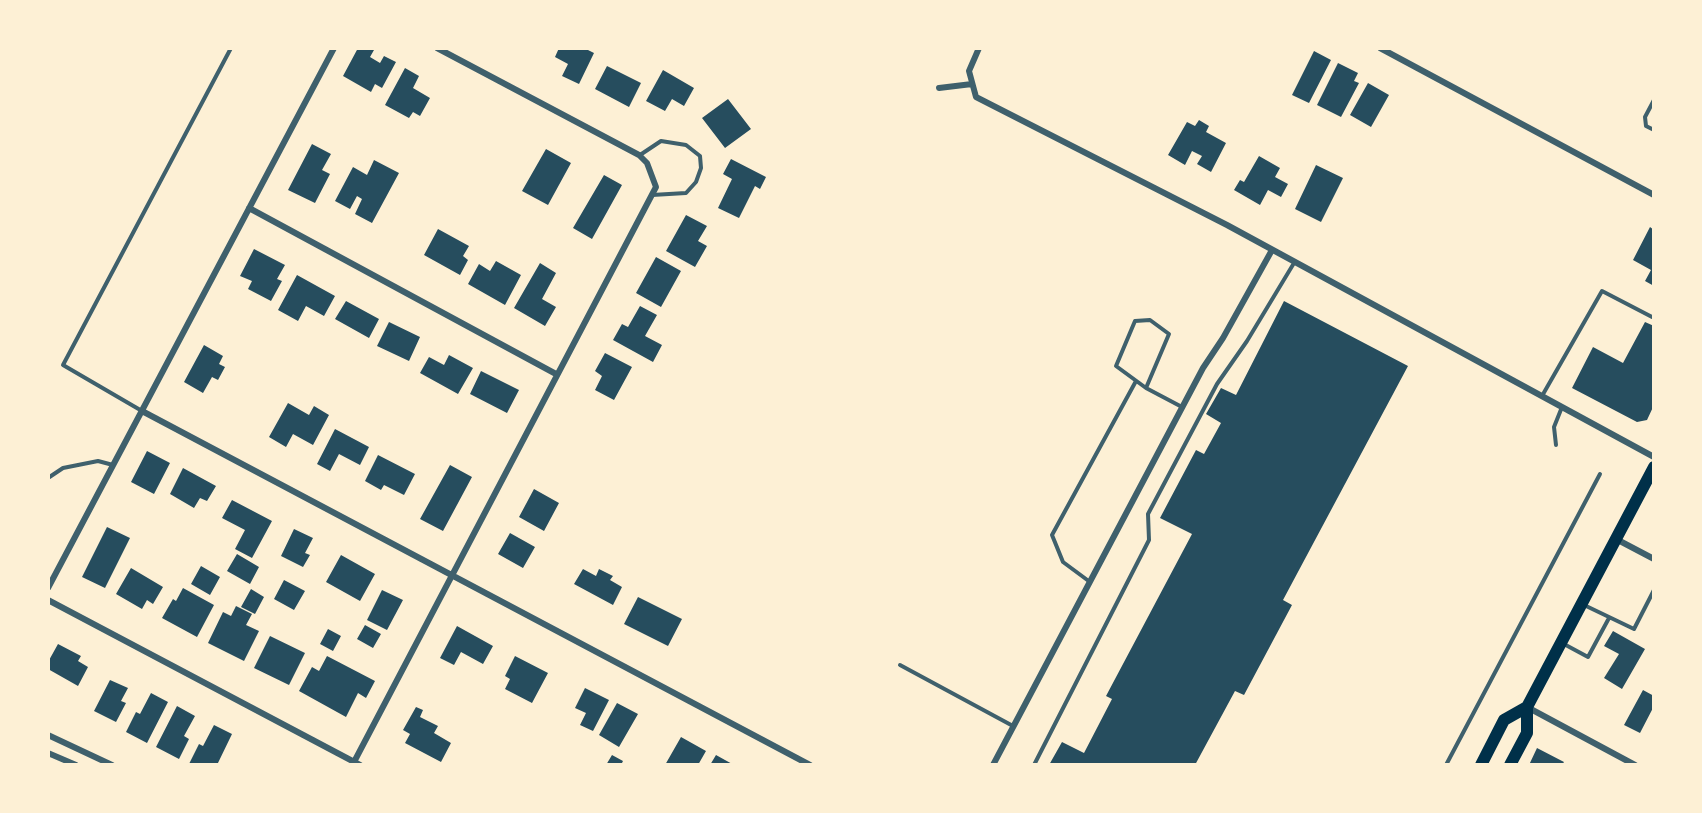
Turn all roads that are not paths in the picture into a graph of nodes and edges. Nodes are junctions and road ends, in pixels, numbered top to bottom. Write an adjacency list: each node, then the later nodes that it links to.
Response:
1 (231, 48): 23 (lane)
2 (334, 48): 13 (street)
3 (437, 48): 10 (street)
4 (979, 48): 6 (street)
5 (1380, 48): 12 (street)
6 (972, 84): 7 (street); 14 (street)
7 (939, 88)
8 (1654, 100): 9 (lane)
9 (1654, 130)
10 (639, 155): 11 (street); 11 (lane)
11 (652, 195): 17 (street)
12 (1654, 195)
13 (249, 208): 17 (street); 23 (street)
14 (1272, 250): 15 (street); 21 (street)
15 (1294, 263): 20 (street); 50 (lane)
16 (1654, 318): 20 (lane)
17 (556, 374): 32 (street)
18 (1136, 381): 19 (lane); 19 (lane); 33 (lane)
19 (1146, 388): 21 (lane)
20 (1542, 397): 22 (street)
21 (1182, 407): 33 (street)
22 (1562, 407): 24 (lane); 25 (street)
23 (142, 411): 26 (street); 32 (street)
24 (1556, 445)
25 (1654, 457)
26 (113, 465): 29 (lane); 34 (street)
27 (1654, 467): 30 (main road)
28 (1600, 474): 51 (lane)
29 (48, 478)
30 (1616, 539): 31 (street); 37 (main road)
31 (1654, 560)
32 (452, 574): 45 (street); 48 (street)
33 (1090, 582): 42 (street)
34 (48, 588)
35 (1654, 590): 38 (lane)
36 (48, 600): 45 (street)
37 (1582, 603): 38 (lane); 39 (main road)
38 (1610, 618): 39 (lane)
39 (1561, 642): 41 (main road)
40 (900, 665): 42 (lane)
41 (1527, 707): 52 (main road); 53 (main road); 54 (street)
42 (1013, 726): 49 (street)
43 (48, 735): 47 (street)
44 (48, 753): 46 (street)
45 (357, 763)
46 (74, 765)
47 (112, 765)
48 (810, 765)
49 (993, 765)
50 (1034, 765)
51 (1446, 765)
52 (1481, 765)
53 (1510, 765)
54 (1635, 765)

